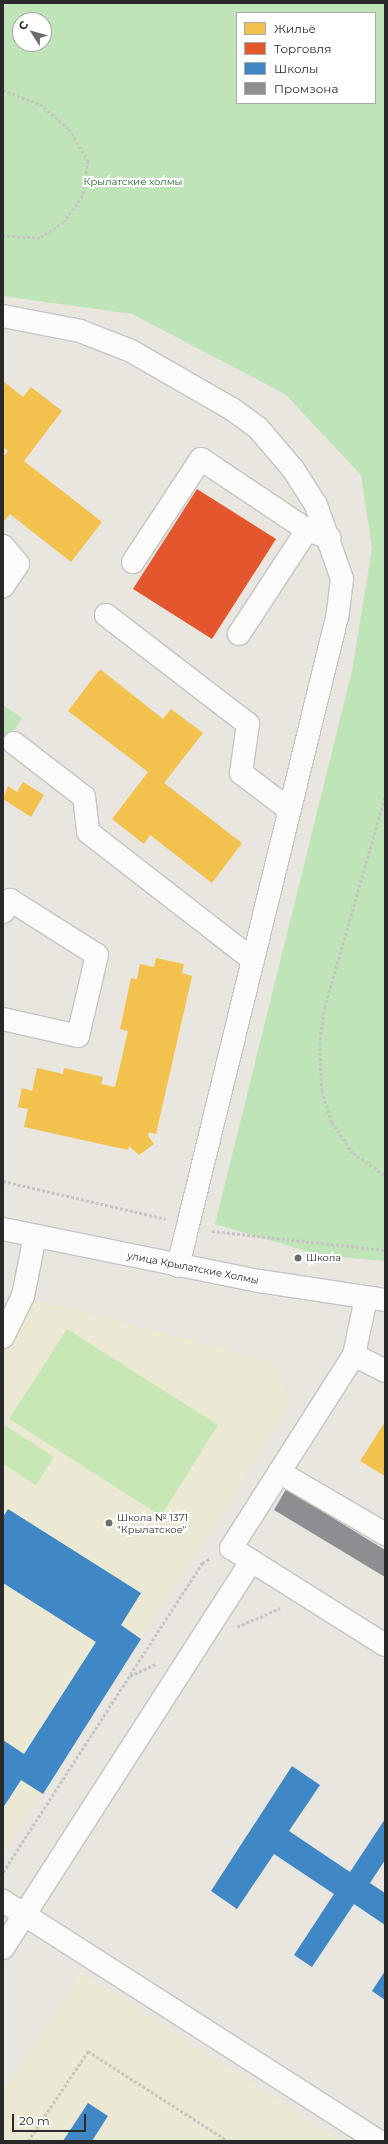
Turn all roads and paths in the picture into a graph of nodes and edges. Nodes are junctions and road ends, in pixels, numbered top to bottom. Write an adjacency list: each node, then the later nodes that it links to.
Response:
1 (3, 90): 2 (path)
2 (3, 236)
3 (3, 316): 5 (street)
4 (306, 530): 5 (street); 7 (street); 10 (street)
5 (330, 538): 13 (street)
6 (3, 546): 8 (street)
7 (133, 562)
8 (3, 586)
9 (106, 615): 13 (street)
10 (239, 634)
11 (14, 743): 15 (street)
12 (385, 798): 17 (path)
13 (290, 810): 15 (street)
14 (3, 912): 16 (street)
15 (253, 960): 20 (street)
16 (3, 1019)
17 (385, 1175)
18 (3, 1229): 19 (street, улица Крылатские Холмы)
19 (35, 1236): 20 (street, улица Крылатские Холмы); 22 (street)
20 (178, 1266): 21 (street, улица Крылатские Холмы)
21 (376, 1299): 23 (street)
22 (3, 1337)
23 (354, 1355): 24 (street); 25 (street)
24 (385, 1371)
25 (279, 1472): 26 (street); 27 (street)
26 (385, 1534)
27 (231, 1548): 28 (street); 30 (path)
28 (251, 1561): 29 (street); 32 (street)
29 (385, 1645)
30 (3, 1872)
31 (3, 1901): 32 (street)
32 (25, 1915): 33 (street); 36 (street)
33 (3, 1948)
34 (28, 2141): 35 (path)
35 (228, 2141)
36 (378, 2141)

